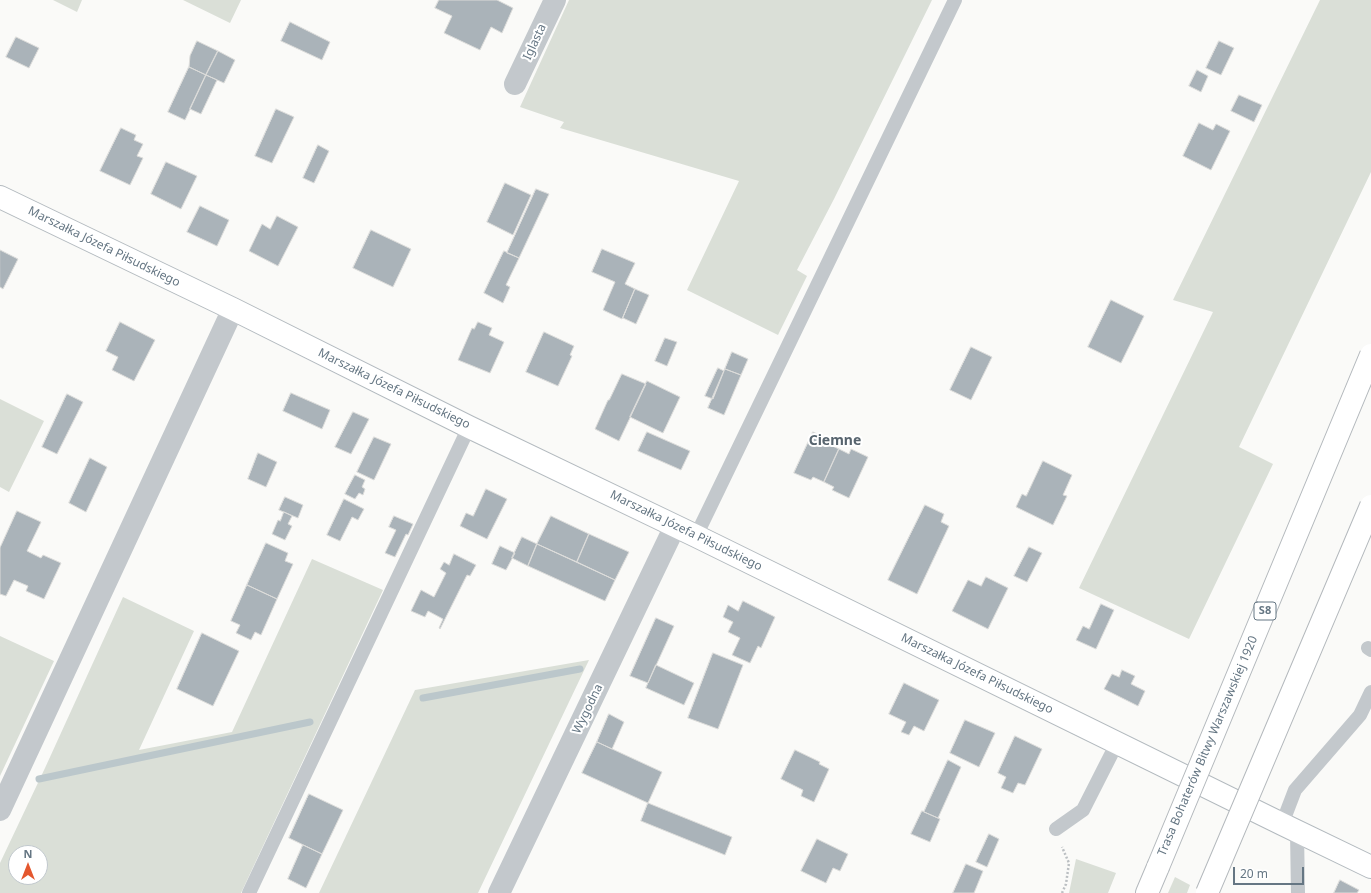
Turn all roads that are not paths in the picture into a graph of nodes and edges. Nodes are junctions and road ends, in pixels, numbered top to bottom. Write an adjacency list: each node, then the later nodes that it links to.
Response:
1 (555, 0): 3 (street, Iglasta)
2 (955, 0): 10 (lane)
3 (515, 84)
4 (0, 197): 5 (main road, Marszałka Józefa Piłsudskiego)
5 (233, 309): 7 (main road, Marszałka Józefa Piłsudskiego); 13 (street)
6 (1371, 356): 19 (main road, Trasa Bohaterów Bitwy Warszawskiej 1920 / S8, bridge)
7 (469, 427): 9 (main road, Marszałka Józefa Piłsudskiego); 17 (lane)
8 (1371, 506): 20 (main road, bridge)
9 (675, 526): 10 (main road, Marszałka Józefa Piłsudskiego); 18 (street, Wygodna)
10 (696, 536): 12 (main road, Marszałka Józefa Piłsudskiego)
11 (1371, 692): 14 (lane)
12 (1117, 743): 14 (main road, Marszałka Józefa Piłsudskiego); 15 (lane)
13 (0, 810)
14 (1290, 828): 16 (main road, Marszałka Józefa Piłsudskiego); 21 (lane)
15 (1056, 829)
16 (1371, 866)
17 (249, 893)
18 (499, 893)
19 (1147, 893)
20 (1207, 893)
21 (1298, 893)

